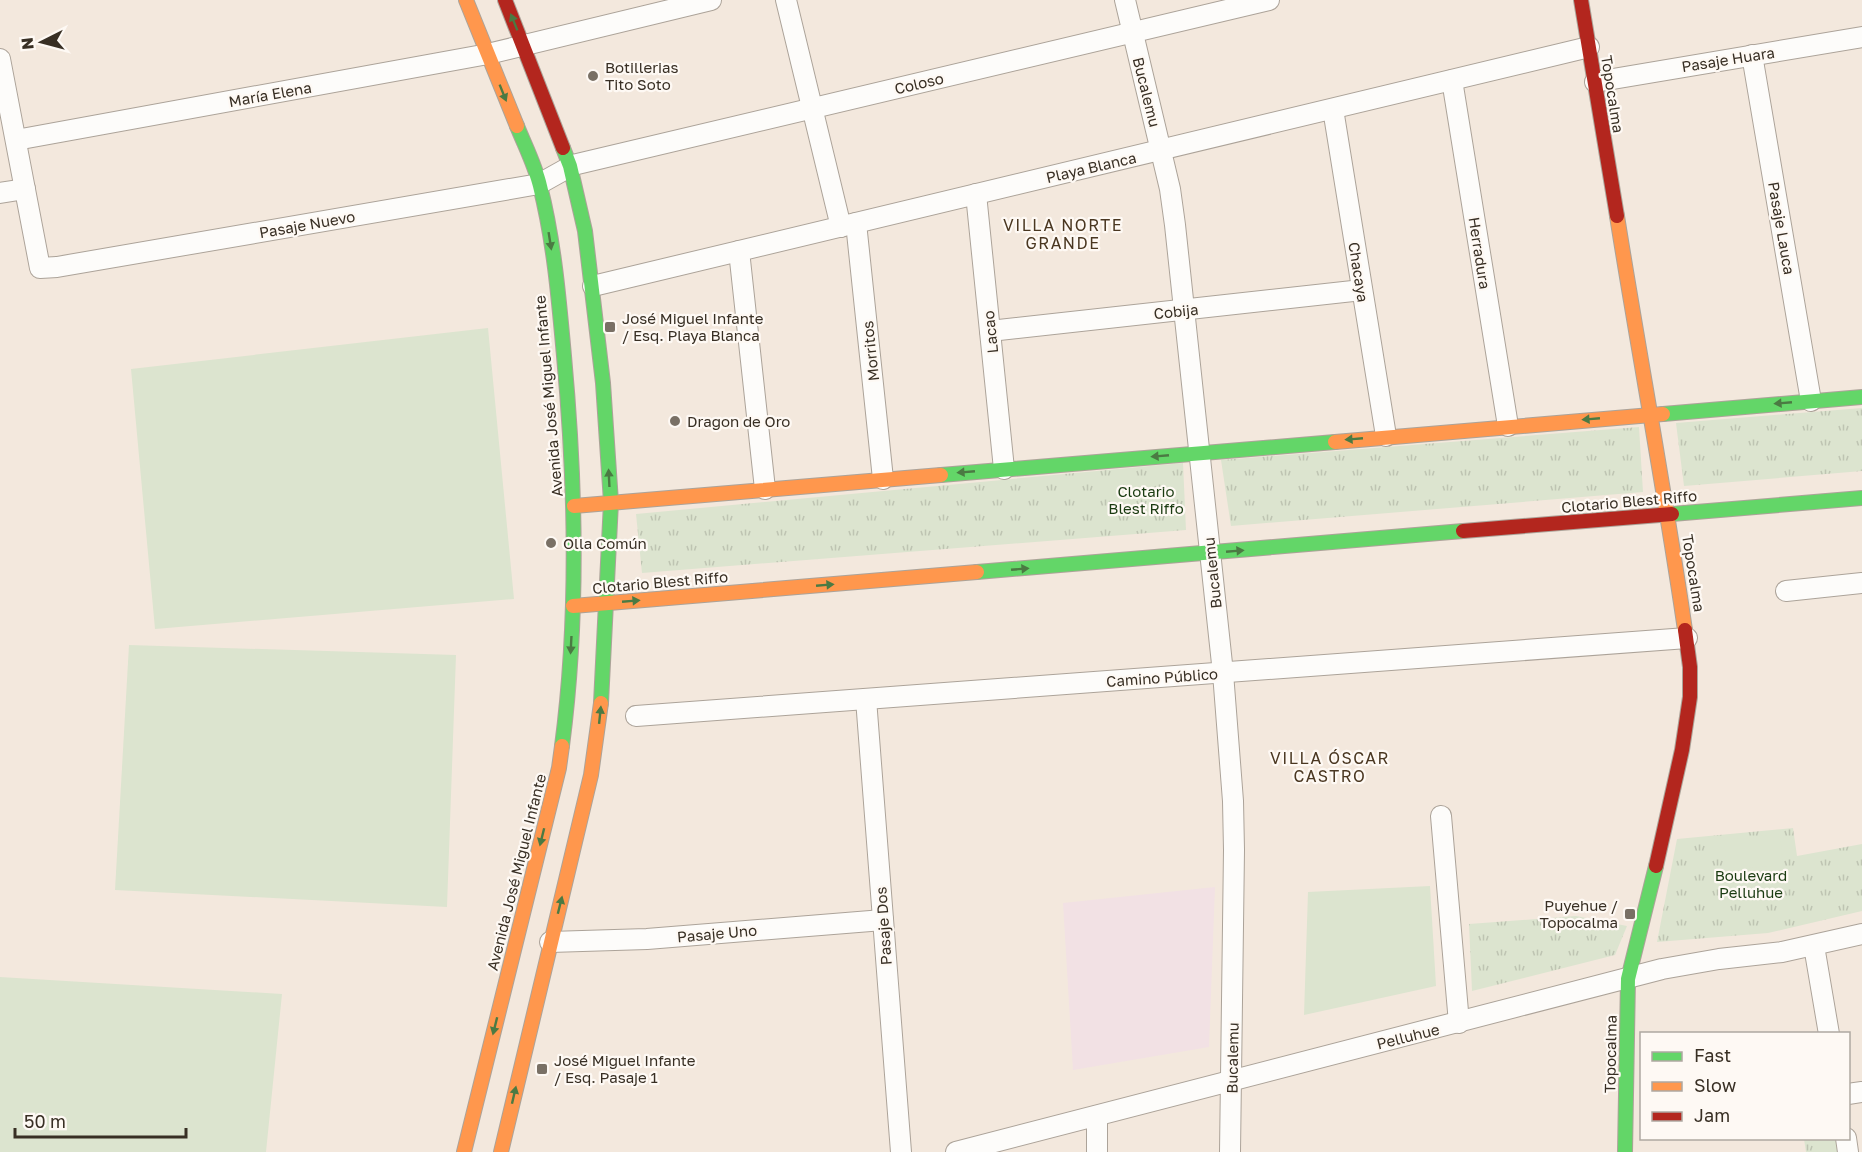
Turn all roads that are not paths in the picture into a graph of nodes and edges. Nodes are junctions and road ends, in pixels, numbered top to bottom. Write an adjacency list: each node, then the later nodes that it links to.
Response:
1 (466, 0): 12 (street, Avenida José Miguel Infante)
2 (505, 0): 10 (street, one-way to 2)
3 (711, 0): 10 (street, María Elena)
4 (786, 0): 17 (street, Morritos)
5 (1125, 0): 8 (street, Bucalemu)
6 (1269, 0): 8 (street, Coloso)
7 (1581, 0): 11 (street, Topocalma)
8 (1132, 32): 17 (street, Coloso); 20 (street, Bucalemu)
9 (1862, 37): 13 (street, Pasaje Huara)
10 (523, 45): 12 (street, María Elena); 21 (street)
11 (1589, 47): 15 (street, Playa Blanca); 16 (street, Topocalma)
12 (488, 54): 19 (street, María Elena); 22 (street, Avenida José Miguel Infante, one-way to 22)
13 (1752, 56): 16 (street, Pasaje Huara); 33 (street, Pasaje Lauca)
14 (0, 59): 19 (street)
15 (1452, 80): 18 (street, Playa Blanca); 35 (street, Herradura)
16 (1594, 82): 34 (street, Topocalma)
17 (812, 108): 21 (street, Coloso); 26 (street, Morritos)
18 (1333, 108): 20 (street, Playa Blanca); 29 (street, Chacaya)
19 (16, 140): 23 (street)
20 (1161, 150): 25 (street, Playa Blanca); 30 (street, Bucalemu)
21 (570, 166): 22 (street, Pasaje Nuevo); 28 (street)
22 (539, 184): 23 (street, Pasaje Nuevo); 43 (street, Avenida José Miguel Infante, one-way to 43)
23 (25, 189): 24 (street)
24 (0, 194)
25 (976, 194): 26 (street, Playa Blanca); 31 (street, Lacao)
26 (849, 225): 27 (street, Playa Blanca); 39 (street, Morritos)
27 (739, 251): 28 (street, Playa Blanca); 40 (street)
28 (593, 286): 42 (street, one-way to 28)
29 (1362, 290): 30 (street, Cobija); 36 (street, Chacaya)
30 (1184, 310): 31 (street, Cobija); 37 (street, Bucalemu)
31 (990, 331): 38 (street, Lacao)
32 (1862, 397): 33 (street)
33 (1811, 401): 34 (street, one-way to 34)
34 (1649, 414): 35 (street, one-way to 35); 44 (street, Topocalma)
35 (1508, 426): 36 (street)
36 (1386, 436): 37 (street, one-way to 37)
37 (1199, 452): 38 (street, one-way to 38); 45 (street, Bucalemu)
38 (1005, 469): 39 (street, one-way to 39)
39 (883, 479): 40 (street)
40 (765, 489): 42 (street)
41 (1862, 498): 44 (street, Clotario Blest Riffo)
42 (611, 502): 43 (street); 48 (street)
43 (574, 506): 49 (street, Avenida José Miguel Infante)
44 (1668, 514): 45 (street, Clotario Blest Riffo, one-way to 44); 50 (street, Topocalma)
45 (1210, 553): 48 (street, Clotario Blest Riffo, one-way to 45); 51 (street, Bucalemu)
46 (1862, 583): 47 (street)
47 (1786, 591)
48 (607, 603): 49 (street, Clotario Blest Riffo); 57 (street, one-way to 48)
49 (573, 606): 65 (street, Avenida José Miguel Infante, one-way to 65)
50 (1687, 638): 51 (street, Camino Público); 59 (street, Topocalma)
51 (1223, 673): 52 (street, Camino Público); 62 (street, Bucalemu)
52 (866, 699): 53 (street, Camino Público); 55 (street, Pasaje Dos)
53 (636, 716)
54 (1441, 816): 60 (street)
55 (883, 920): 57 (street, Pasaje Uno); 67 (street, Pasaje Dos)
56 (1862, 934): 58 (street, Pelluhue)
57 (550, 942): 66 (street, one-way to 57)
58 (1814, 946): 59 (street, Pelluhue); 61 (street)
59 (1628, 979): 60 (street, Pelluhue); 71 (street, Topocalma)
60 (1459, 1023): 62 (street, Pelluhue)
61 (1829, 1032)
62 (1232, 1081): 63 (street, Pelluhue); 70 (street, Bucalemu)
63 (1097, 1116): 64 (street, Pelluhue); 69 (street)
64 (977, 1149): 68 (street, Pelluhue)
65 (464, 1152)
66 (501, 1152)
67 (901, 1152)
68 (956, 1152)
69 (1097, 1152)
70 (1230, 1152)
71 (1625, 1152)

